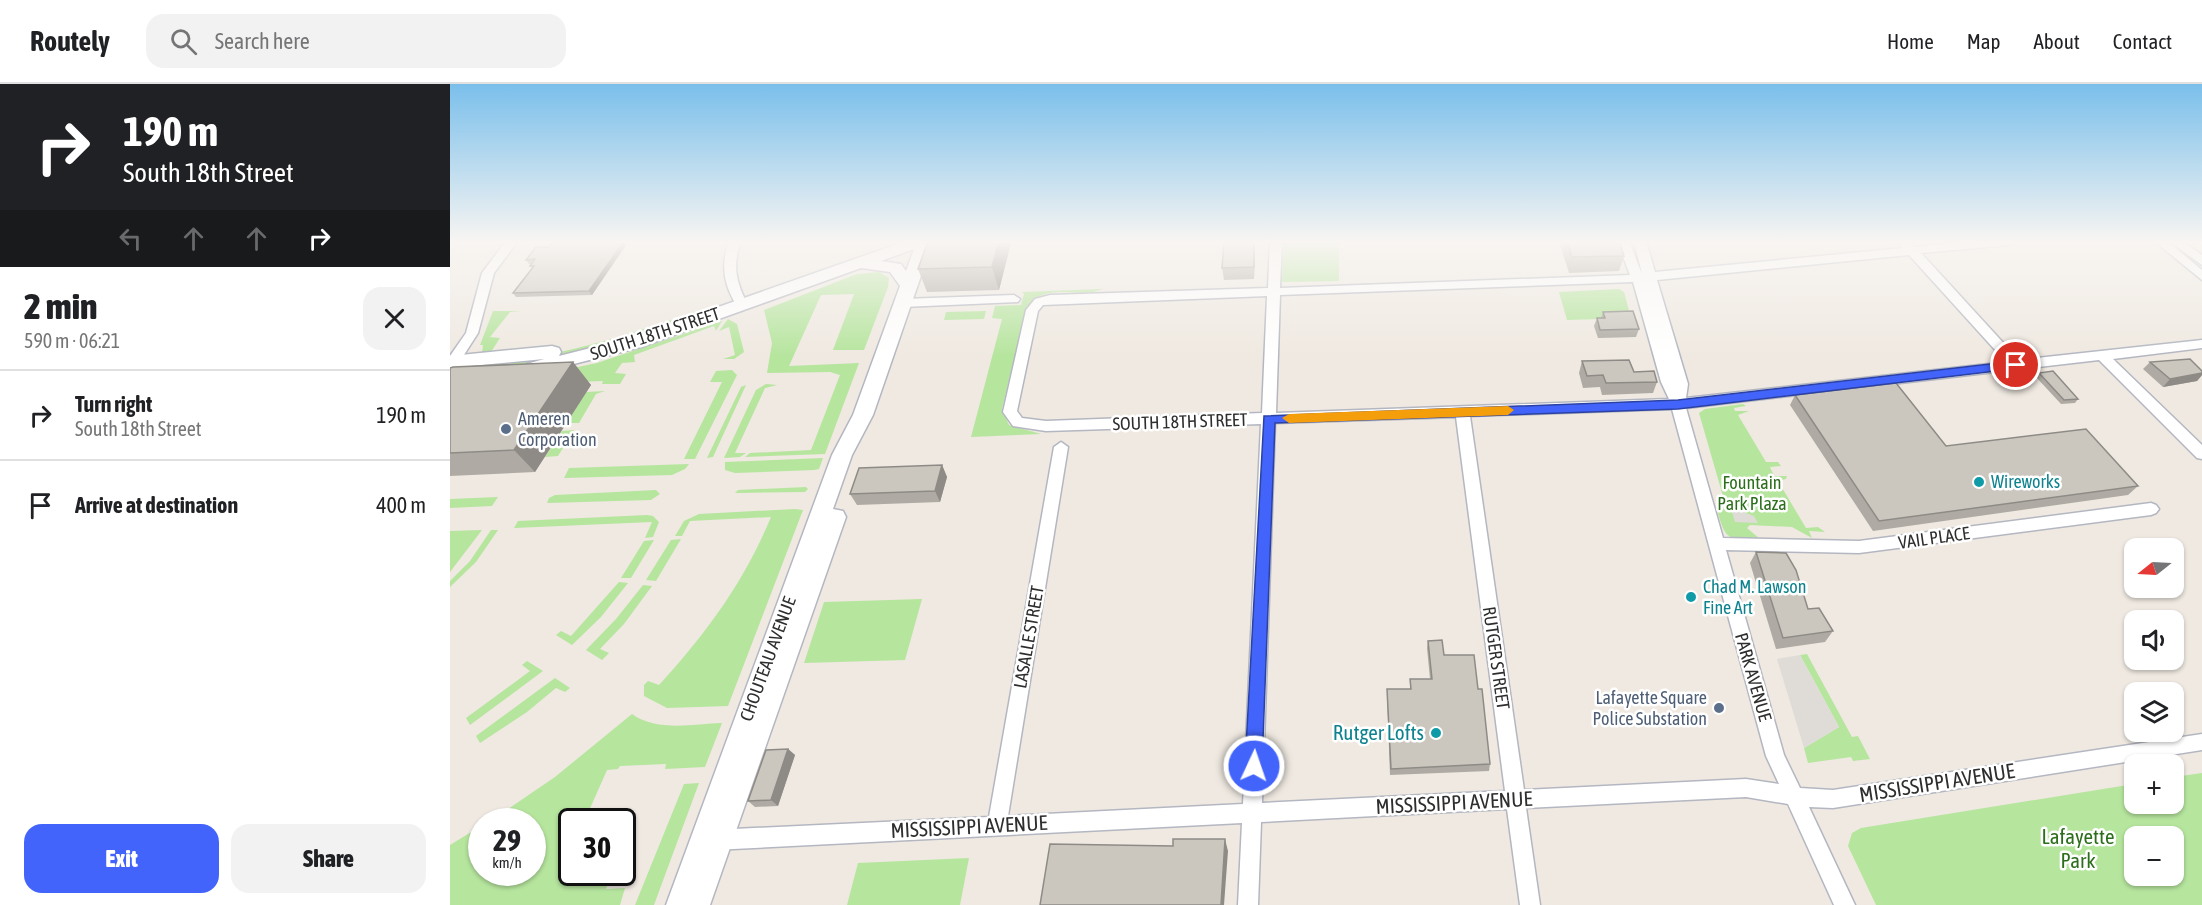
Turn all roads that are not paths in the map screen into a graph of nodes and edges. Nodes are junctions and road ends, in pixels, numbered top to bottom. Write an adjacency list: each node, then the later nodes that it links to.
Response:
1 (486, 279): 18 (street)
2 (731, 279): 13 (street)
3 (789, 279): 13 (main road, SOUTH 18TH STREET)
4 (806, 279): 13 (main road, SOUTH 18TH STREET)
5 (901, 279): 12 (main road)
6 (911, 279): 12 (main road, CHOUTEAU AVENUE)
7 (1274, 279): 11 (street)
8 (1609, 279): 11 (street)
9 (1644, 279): 19 (street, PARK AVENUE)
10 (1938, 279): 17 (street)
11 (1274, 292): 21 (street); 21 (street, SOUTH 18TH STREET)
12 (906, 295): 14 (street); 31 (main road, CHOUTEAU AVENUE)
13 (739, 299): 18 (main road, SOUTH 18TH STREET)
14 (1014, 299)
15 (2202, 344): 16 (street, SOUTH 18TH STREET)
16 (2103, 356): 17 (street, SOUTH 18TH STREET); 23 (street)
17 (2016, 365): 19 (street, SOUTH 18TH STREET)
18 (451, 366)
19 (1678, 404): 20 (street, SOUTH 18TH STREET); 25 (street, PARK AVENUE)
20 (1462, 412): 21 (street, SOUTH 18TH STREET); 28 (street, RUTGER STREET)
21 (1269, 419): 29 (street)
22 (1061, 447): 30 (street, LASALLE STREET)
23 (2202, 454)
24 (2151, 509): 25 (street, VAIL PLACE)
25 (1716, 544): 27 (street, PARK AVENUE)
26 (2202, 742): 27 (street, MISSISSIPPI AVENUE)
27 (1792, 795): 28 (street, MISSISSIPPI AVENUE); 36 (street, PARK AVENUE)
28 (1515, 800): 29 (street, MISSISSIPPI AVENUE); 35 (street, RUTGER STREET)
29 (1252, 813): 30 (street, MISSISSIPPI AVENUE); 34 (street)
30 (997, 826): 31 (street, MISSISSIPPI AVENUE)
31 (711, 840): 32 (main road, CHOUTEAU AVENUE); 33 (main road, CHOUTEAU AVENUE)
32 (680, 905)
33 (696, 905)
34 (1248, 905)
35 (1530, 905)
36 (1845, 905)

